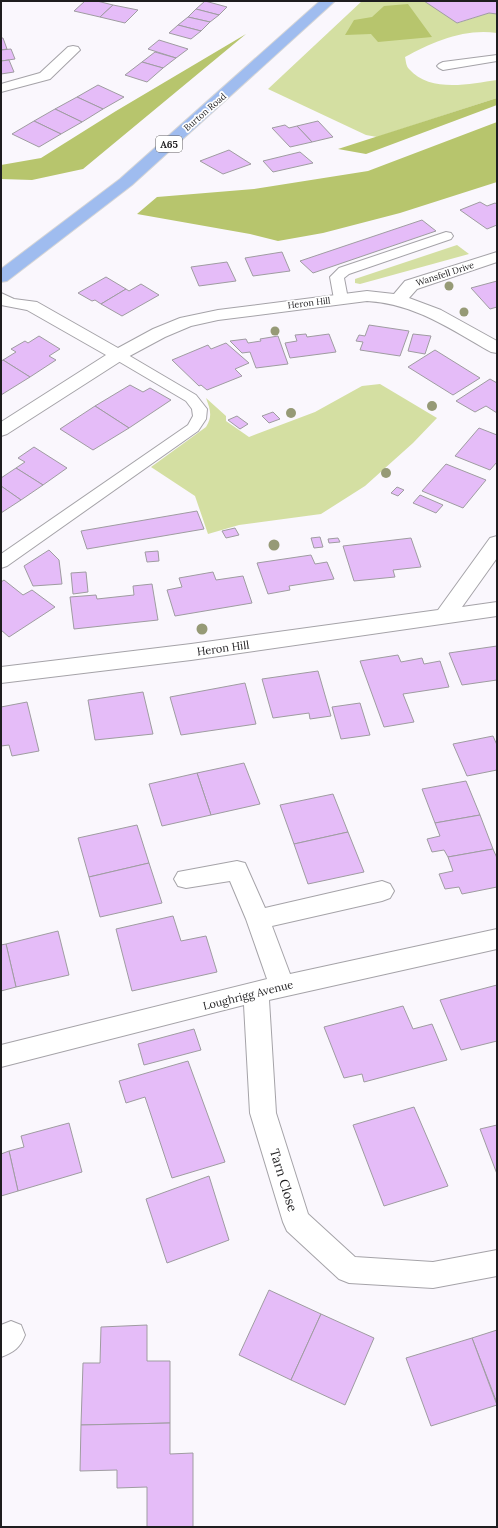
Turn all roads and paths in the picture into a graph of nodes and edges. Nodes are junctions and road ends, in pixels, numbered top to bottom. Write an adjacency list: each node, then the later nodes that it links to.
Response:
1 (328, 1): 8 (main road, Burton Road / A65)
2 (72, 50): 5 (street)
3 (497, 58): 4 (lane)
4 (443, 66)
5 (1, 88)
6 (446, 236): 11 (lane)
7 (497, 257): 10 (street, Wansfell Drive)
8 (1, 277)
9 (1, 298): 13 (street)
10 (399, 298): 11 (street, Heron Hill); 12 (street, Heron Hill)
11 (342, 299): 13 (street, Heron Hill)
12 (497, 348)
13 (118, 355): 14 (street, Heron Hill); 16 (lane)
14 (1, 430)
15 (497, 543): 18 (street)
16 (1, 562)
17 (497, 608): 18 (street, Heron Hill)
18 (444, 616): 19 (street, Heron Hill)
19 (1, 675)
20 (186, 879): 22 (street)
21 (382, 891): 22 (street)
22 (258, 919): 24 (street)
23 (497, 939): 24 (street, Loughrigg Avenue)
24 (282, 986): 25 (street, Loughrigg Avenue)
25 (256, 992): 26 (street, Loughrigg Avenue); 27 (street, Tarn Close)
26 (1, 1056)
27 (497, 1263)

